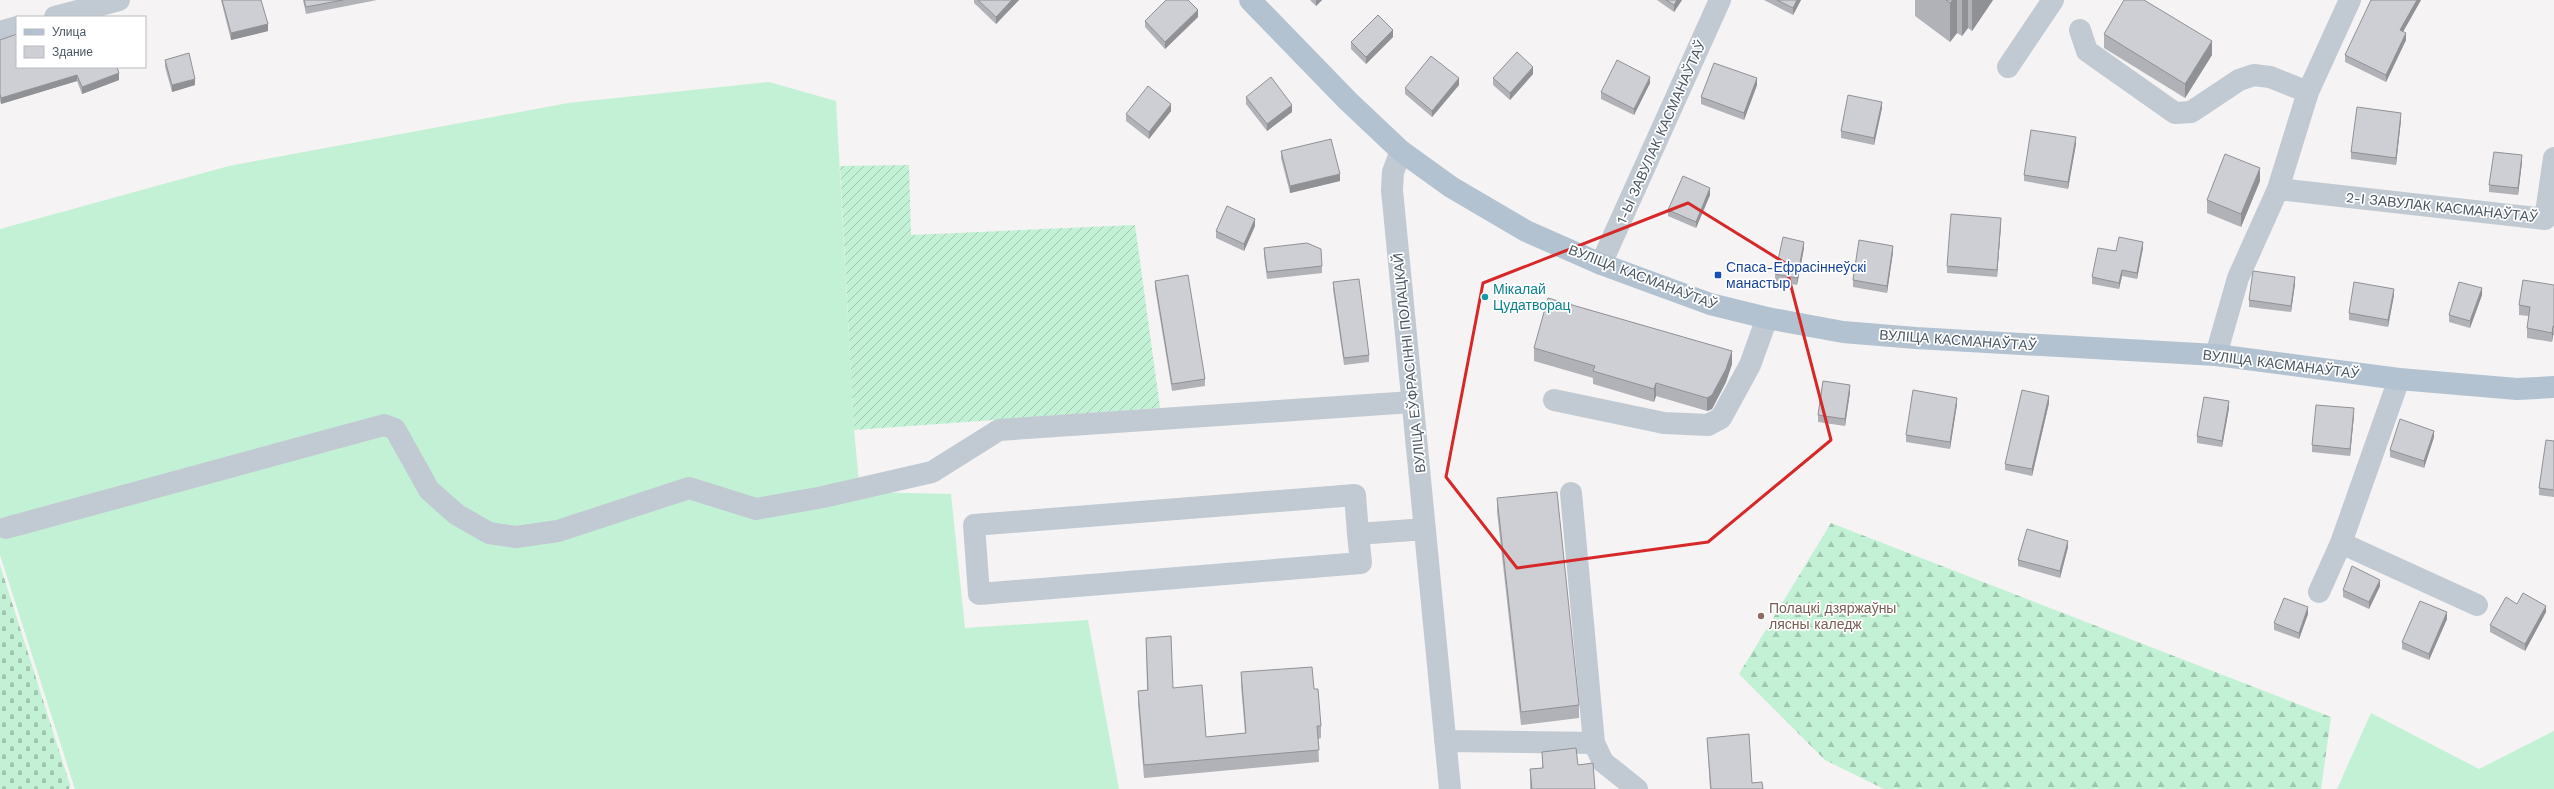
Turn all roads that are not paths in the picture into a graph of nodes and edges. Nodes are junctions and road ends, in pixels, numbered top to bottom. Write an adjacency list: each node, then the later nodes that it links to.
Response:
1 (119, 0): 6 (street)
2 (1250, 0): 12 (main road)
3 (1720, 0): 15 (street, 1-Ы ЗАВУЛАК КАСМАНАЎТАЎ)
4 (2053, 0): 10 (street)
5 (2350, 0): 11 (street)
6 (59, 16)
7 (16, 27): 9 (street)
8 (2080, 30): 11 (street)
9 (0, 32)
10 (2008, 67)
11 (2308, 92): 14 (street)
12 (1401, 151): 15 (main road, ВУЛІЦА КАСМАНАЎТАЎ); 21 (street, ВУЛІЦА ЕЎФРАСІННІ ПОЛАЦКАЙ)
13 (2554, 158): 14 (street, 2-І ЗАВУЛАК КАСМАНАЎТАЎ)
14 (2278, 189): 17 (street)
15 (1601, 264): 16 (main road, ВУЛІЦА КАСМАНАЎТАЎ)
16 (1767, 318): 17 (main road, ВУЛІЦА КАСМАНАЎТАЎ); 20 (street)
17 (2216, 355): 18 (main road, ВУЛІЦА КАСМАНАЎТАЎ)
18 (2399, 378): 19 (main road, ВУЛІЦА КАСМАНАЎТАЎ); 26 (street)
19 (2554, 387)
20 (1554, 400)
21 (1412, 402): 23 (street); 24 (street, ВУЛІЦА ЕЎФРАСІННІ ПОЛАЦКАЙ)
22 (1571, 492): 30 (street)
23 (6, 528)
24 (1425, 529): 25 (street); 29 (street, ВУЛІЦА ЕЎФРАСІННІ ПОЛАЦКАЙ)
25 (1358, 534): 25 (street)
26 (2341, 543): 27 (street); 28 (street)
27 (2319, 592)
28 (2477, 605)
29 (1445, 742): 30 (street); 31 (street, ВУЛІЦА ЕЎФРАСІННІ ПОЛАЦКАЙ)
30 (1594, 743): 32 (street)
31 (1450, 789)
32 (1637, 789)

